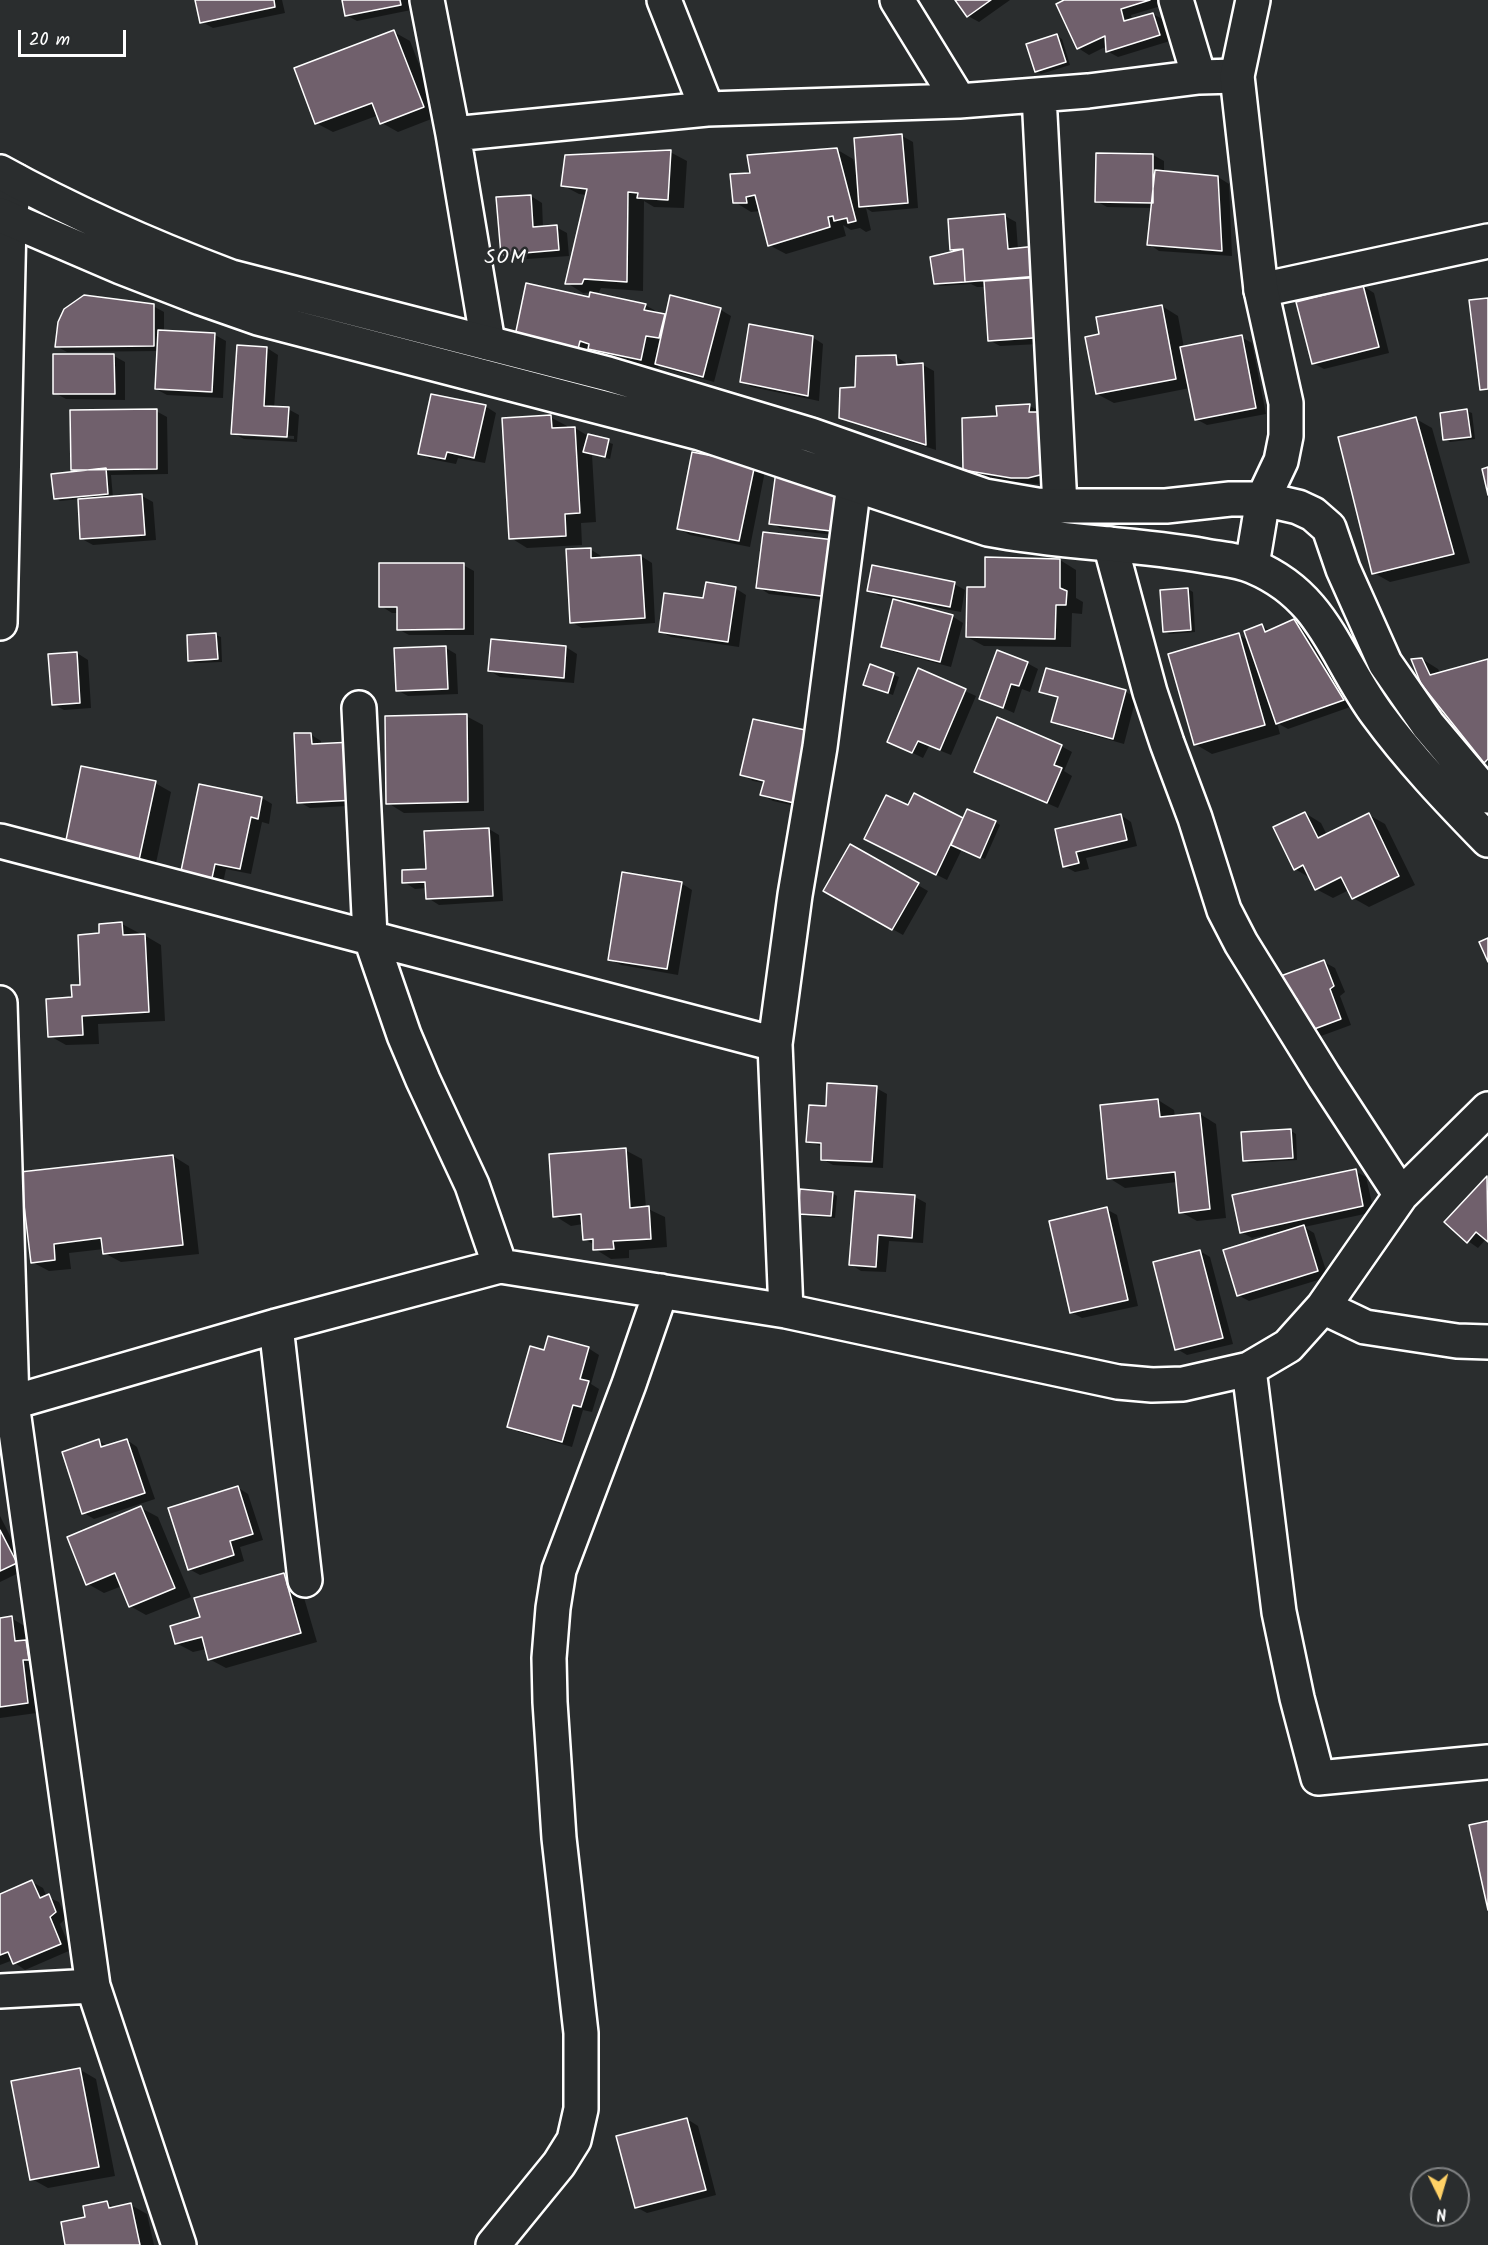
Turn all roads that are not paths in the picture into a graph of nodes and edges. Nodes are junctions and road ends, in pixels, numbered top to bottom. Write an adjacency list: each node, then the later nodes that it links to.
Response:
1 (427, 0): 11 (street)
2 (664, 0): 10 (street)
3 (897, 0): 9 (street)
4 (1176, 0): 7 (street)
5 (1253, 0): 6 (street)
6 (1237, 76): 7 (street); 15 (street)
7 (1199, 77): 8 (street)
8 (1039, 95): 9 (street); 19 (street)
9 (959, 101): 10 (street)
10 (707, 109): 11 (street)
11 (453, 134): 16 (street)
12 (8, 177): 13 (street); 16 (street)
13 (4, 218): 17 (street); 22 (street)
14 (1488, 241): 15 (street)
15 (1261, 290): 18 (street)
16 (488, 343): 19 (street)
17 (855, 484): 20 (street); 29 (street)
18 (1263, 499): 19 (street); 21 (street); 24 (street)
19 (1060, 506)
20 (1110, 544): 21 (street); 32 (street)
21 (1252, 565): 25 (street)
22 (0, 623)
23 (359, 708): 27 (street)
24 (1488, 796)
25 (1488, 840)
26 (0, 841): 27 (street)
27 (370, 936): 29 (street); 33 (street)
28 (0, 1003): 30 (street)
29 (775, 1044): 37 (street)
30 (1, 1059): 34 (street)
31 (1488, 1109): 32 (street)
32 (1401, 1195): 36 (street)
33 (500, 1266): 35 (street); 38 (street)
34 (4, 1289): 41 (street)
35 (661, 1291): 37 (street); 47 (street)
36 (1323, 1307): 39 (street); 40 (street)
37 (786, 1311): 40 (street)
38 (276, 1326): 41 (street); 42 (street)
39 (1488, 1342)
40 (1250, 1369): 43 (street)
41 (6, 1405): 44 (street)
42 (305, 1580)
43 (1488, 1762)
44 (93, 1986): 45 (street); 46 (street)
45 (0, 1991)
46 (179, 2245)
47 (493, 2245)

